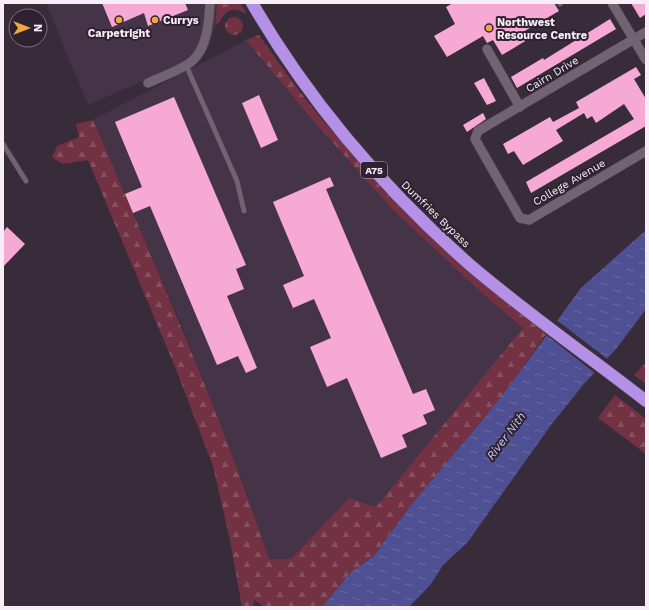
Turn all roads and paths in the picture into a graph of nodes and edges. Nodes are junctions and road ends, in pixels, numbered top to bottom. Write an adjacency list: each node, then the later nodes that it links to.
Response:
1 (210, 3): 8 (street)
2 (252, 3): 16 (highway, Dumfries Bypass / A75)
3 (612, 3): 5 (street)
4 (646, 32): 5 (street, Cairn Drive)
5 (634, 39): 7 (street); 10 (street, Cairn Drive)
6 (487, 49): 10 (street)
7 (646, 60)
8 (189, 63): 9 (street); 15 (lane)
9 (148, 83)
10 (520, 107): 11 (street, Cairn Drive)
11 (475, 139): 13 (street, College Avenue)
12 (3, 144): 14 (lane)
13 (646, 150)
14 (26, 181)
15 (244, 211)
16 (645, 400)

